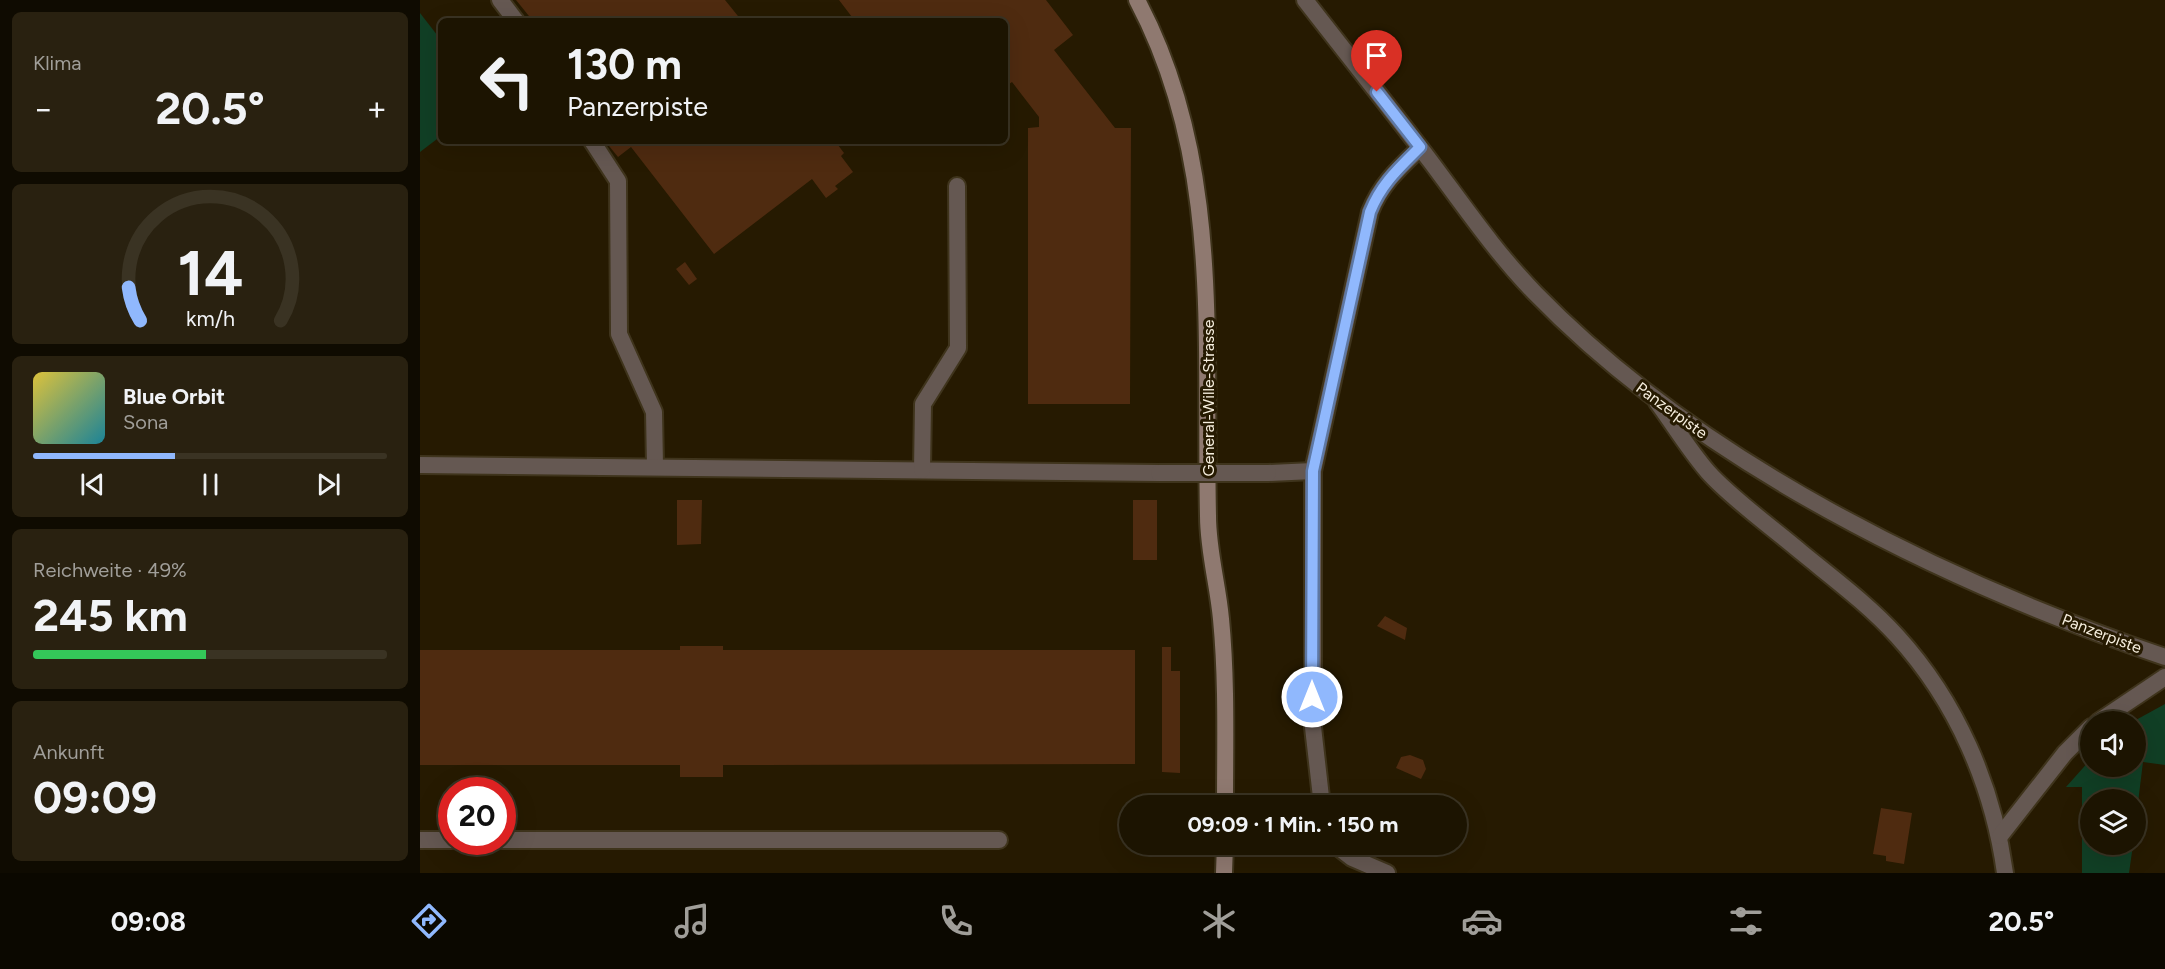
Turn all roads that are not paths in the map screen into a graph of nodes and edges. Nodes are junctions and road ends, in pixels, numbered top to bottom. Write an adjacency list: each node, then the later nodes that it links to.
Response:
1 (500, 0): 4 (street)
2 (1137, 0): 17 (main road, General-Wille-Strasse)
3 (1305, 0): 6 (street, Panzerpiste)
4 (514, 18)
5 (594, 144): 10 (street)
6 (1420, 147): 8 (street, Panzerpiste); 12 (street)
7 (957, 186): 11 (street)
8 (1657, 401): 13 (street, Panzerpiste); 19 (street)
9 (420, 465): 10 (street)
10 (655, 466): 11 (street)
11 (922, 470): 12 (street, bridge)
12 (1313, 471): 18 (street)
13 (2165, 657)
14 (2165, 677): 15 (street)
15 (2114, 711)
16 (2080, 738): 19 (street)
17 (1225, 795)
18 (1321, 795)
19 (2000, 836): 28 (street)
20 (420, 840): 21 (street)
21 (438, 840)
22 (516, 840): 23 (street)
23 (999, 840)
24 (1225, 855): 26 (main road)
25 (1348, 855): 27 (street)
26 (1224, 873)
27 (1387, 873)
28 (2005, 873)

